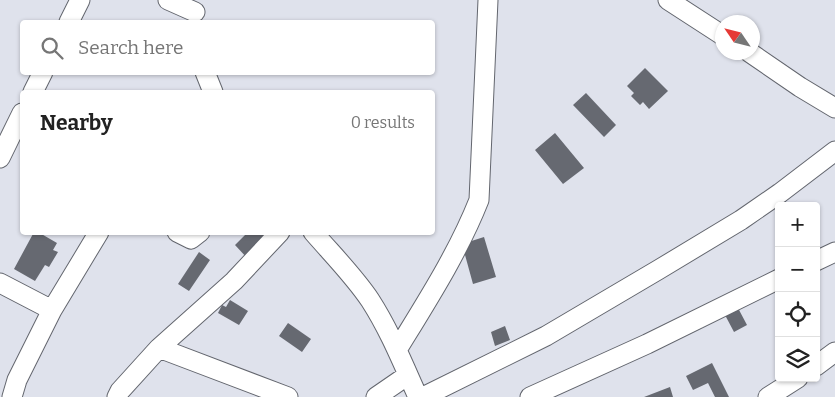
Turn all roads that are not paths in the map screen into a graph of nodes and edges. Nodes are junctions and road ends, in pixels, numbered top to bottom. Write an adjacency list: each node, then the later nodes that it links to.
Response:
1 (80, 0): 6 (street)
2 (168, 0): 5 (street)
3 (488, 0): 28 (street)
4 (668, 0): 7 (street)
5 (195, 11)
6 (70, 20)
7 (715, 30)
8 (760, 60): 13 (street)
9 (42, 75): 11 (street)
10 (206, 75): 12 (street)
11 (34, 90)
12 (212, 90)
13 (835, 108)
14 (20, 117): 16 (street)
15 (835, 151): 38 (street)
16 (0, 158)
17 (97, 235): 26 (street)
18 (184, 235): 19 (street)
19 (198, 235)
20 (277, 235): 27 (street)
21 (316, 235): 28 (street)
22 (835, 252): 23 (street)
23 (820, 259)
24 (775, 281): 39 (street)
25 (0, 284): 26 (street)
26 (52, 310): 33 (street)
27 (159, 348): 34 (street); 35 (street)
28 (397, 350): 31 (street)
29 (835, 352): 30 (street)
30 (820, 363)
31 (408, 375): 36 (street); 37 (street)
32 (792, 382): 40 (street)
33 (10, 385)
34 (117, 397)
35 (288, 397)
36 (376, 397)
37 (418, 397)
38 (423, 397)
39 (530, 397)
40 (768, 397)

